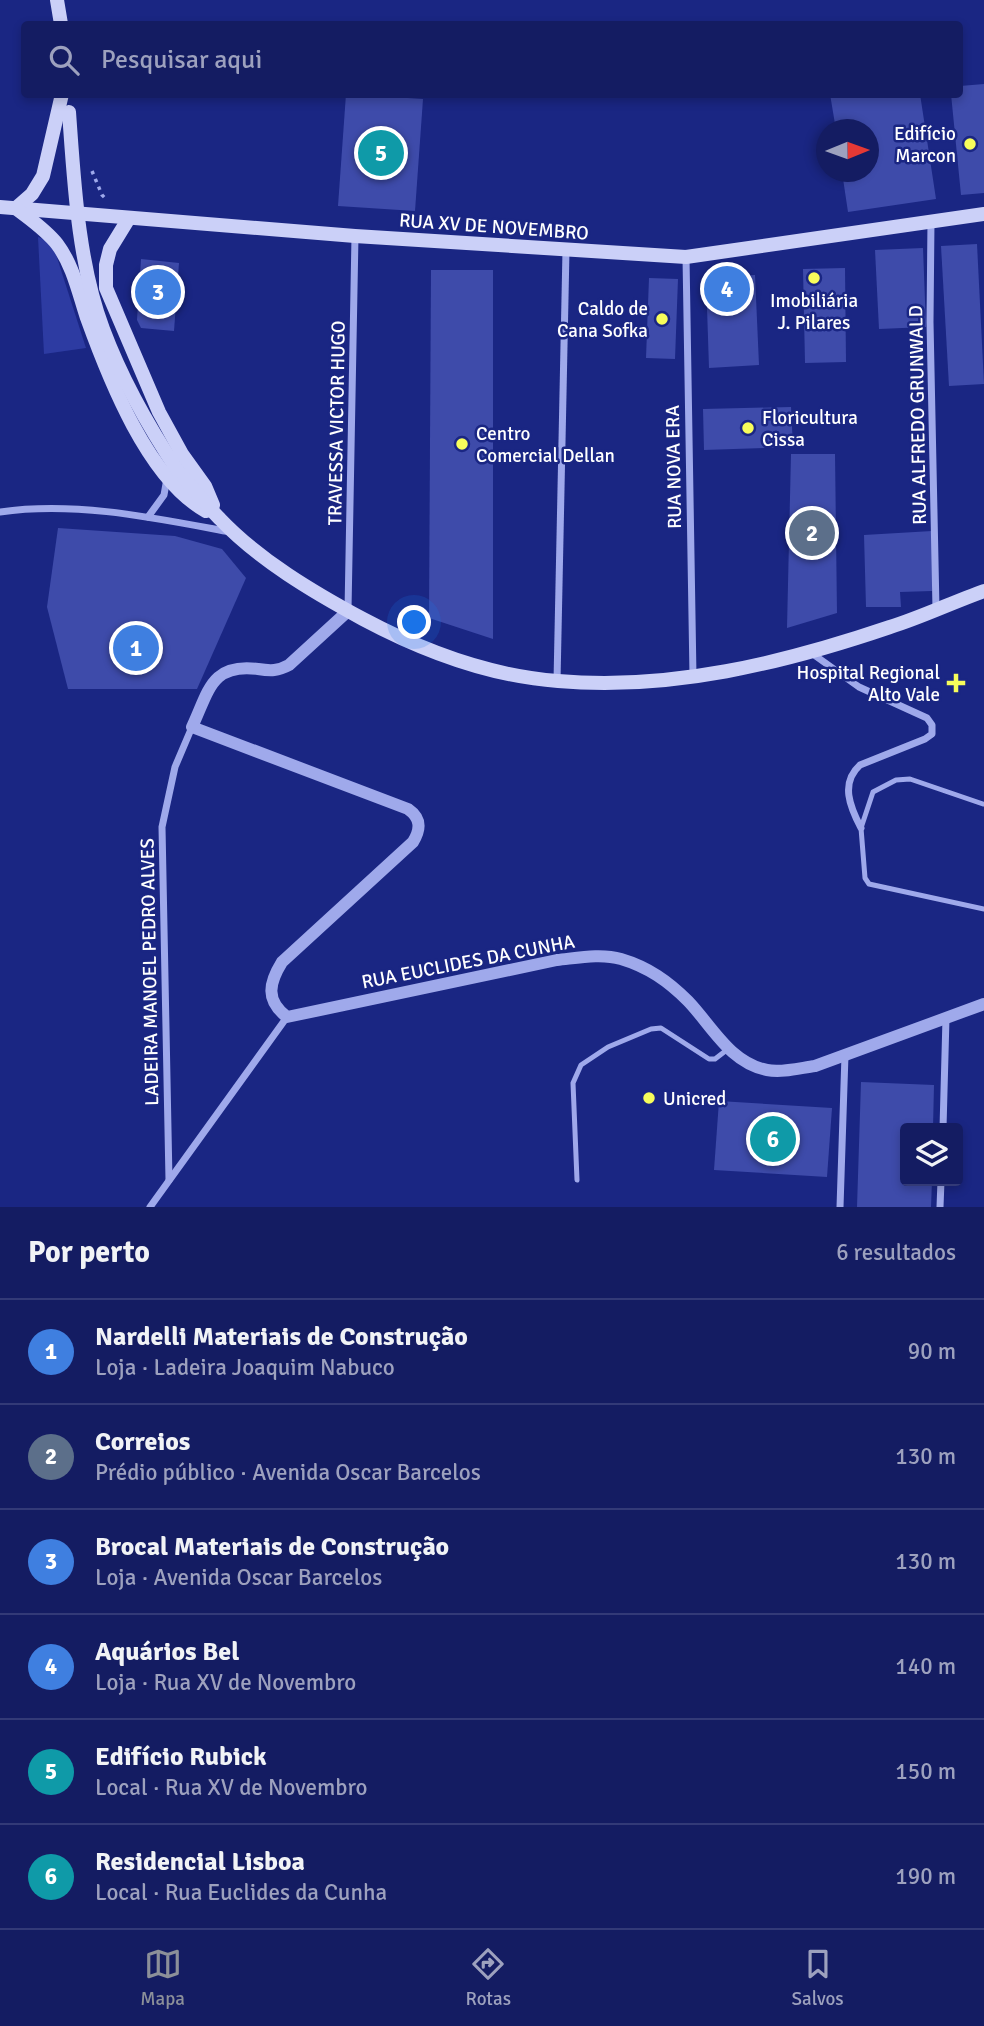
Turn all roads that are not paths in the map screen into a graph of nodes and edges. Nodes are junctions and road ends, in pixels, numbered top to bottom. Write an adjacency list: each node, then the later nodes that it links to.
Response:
1 (57, 0): 2 (main road)
2 (60, 21)
3 (60, 98): 6 (main road)
4 (68, 98): 17 (main road, bridge)
5 (0, 207): 6 (main road, RUA XV DE NOVEMBRO)
6 (16, 208): 8 (main road, RUA XV DE NOVEMBRO); 13 (main road)
7 (984, 214): 9 (main road, RUA XV DE NOVEMBRO)
8 (129, 218): 10 (main road, RUA XV DE NOVEMBRO); 14 (main road)
9 (932, 220): 12 (main road, RUA XV DE NOVEMBRO); 23 (street, RUA ALFREDO GRUNWALD)
10 (355, 236): 11 (main road, RUA XV DE NOVEMBRO); 24 (street, TRAVESSA VICTOR HUGO)
11 (566, 250): 12 (main road, RUA XV DE NOVEMBRO); 27 (street)
12 (686, 257): 26 (street, RUA NOVA ERA)
13 (69, 264): 14 (main road); 16 (main road)
14 (106, 288): 15 (main road)
15 (121, 327): 16 (main road); 20 (main road)
16 (112, 383): 17 (main road)
17 (173, 474): 19 (street); 20 (main road)
18 (0, 512): 19 (street)
19 (148, 517): 21 (street)
20 (219, 519): 21 (main road)
21 (234, 533): 24 (main road)
22 (984, 591): 23 (main road)
23 (936, 609): 25 (main road)
24 (348, 611): 27 (main road); 28 (street)
25 (808, 651): 26 (main road); 30 (street)
26 (693, 677): 27 (main road)
27 (557, 681)
28 (192, 727): 33 (street); 38 (street, LADEIRA MANOEL PEDRO ALVES)
29 (982, 804): 30 (lane)
30 (861, 828): 31 (lane)
31 (984, 909)
32 (984, 1004): 34 (street, RUA EUCLIDES DA CUNHA)
33 (287, 1017): 35 (street, RUA EUCLIDES DA CUNHA); 38 (street)
34 (946, 1017): 36 (street, RUA EUCLIDES DA CUNHA); 37 (street)
35 (728, 1049): 36 (street, RUA EUCLIDES DA CUNHA); 39 (lane)
36 (845, 1054): 42 (street)
37 (943, 1123)
38 (169, 1180): 41 (street)
39 (578, 1180)
40 (941, 1186): 43 (street)
41 (150, 1207)
42 (841, 1207)
43 (940, 1207)

